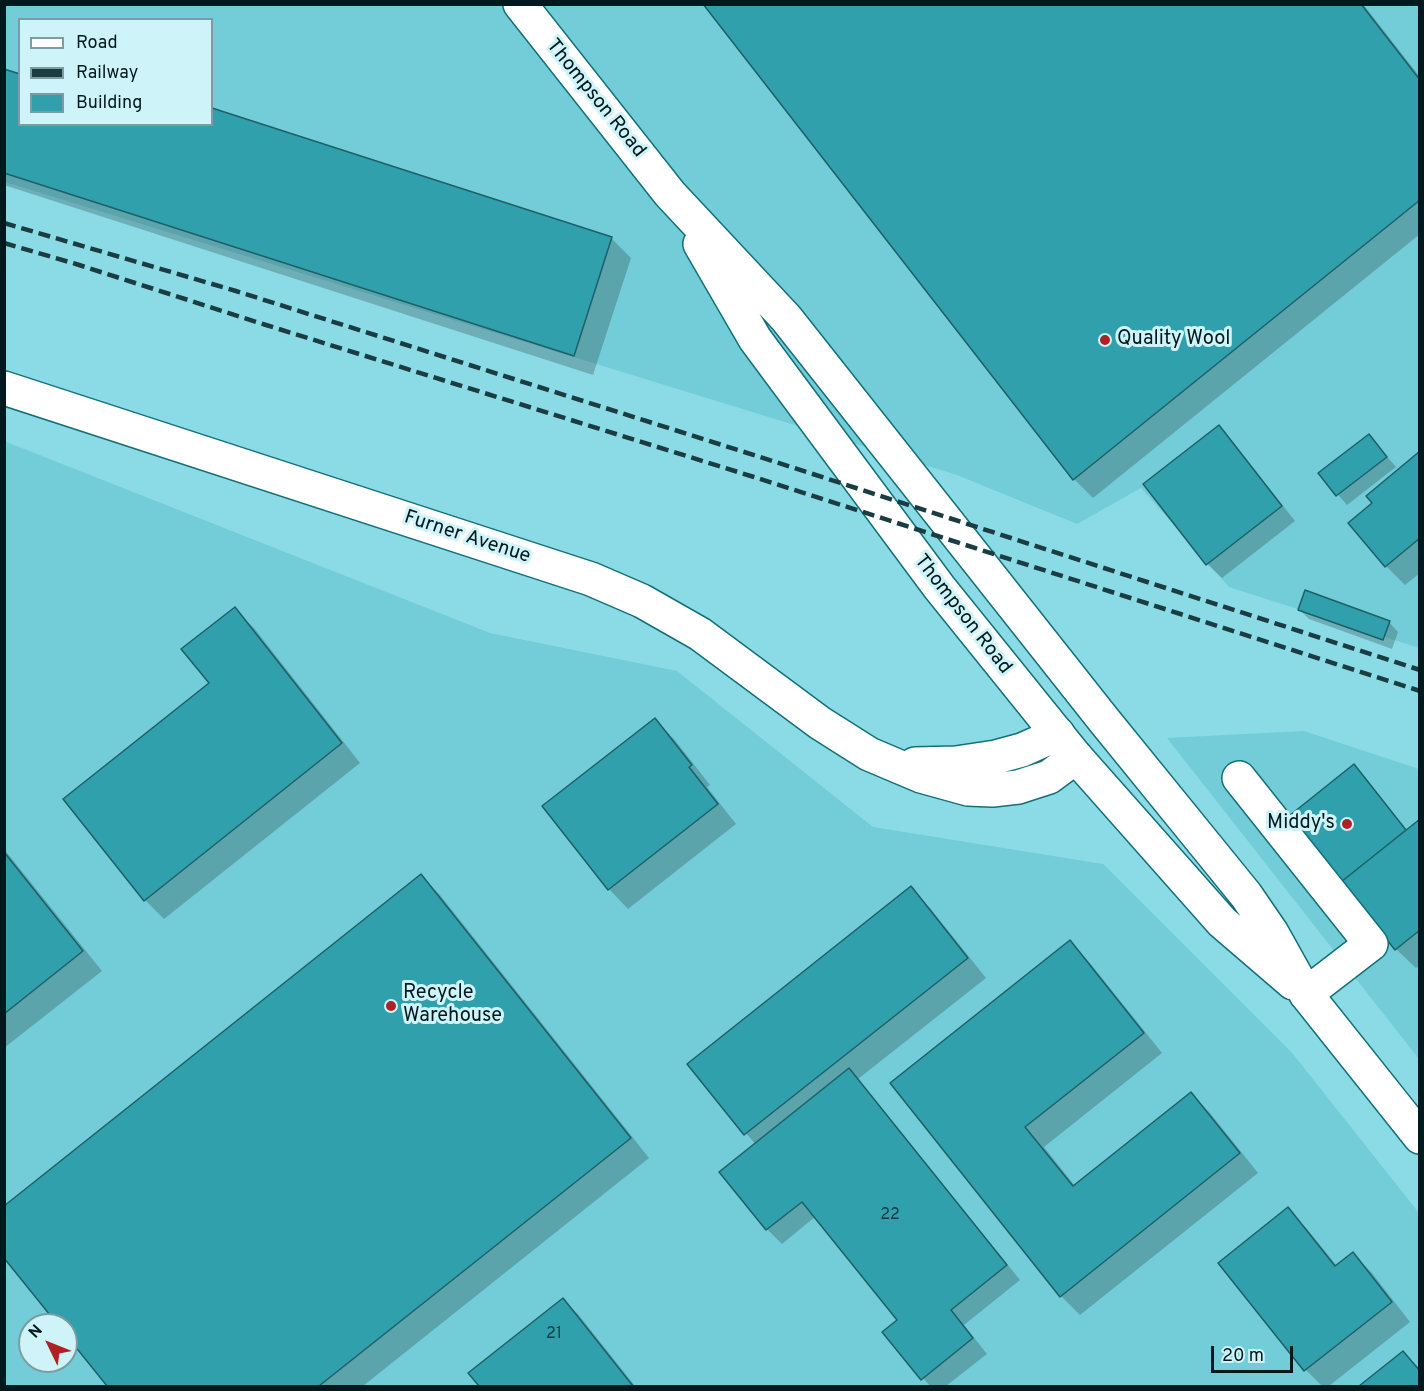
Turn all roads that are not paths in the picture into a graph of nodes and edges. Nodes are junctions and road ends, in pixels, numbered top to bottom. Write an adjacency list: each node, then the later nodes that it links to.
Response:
1 (520, 4): 2 (main road, Thompson Road)
2 (670, 194): 4 (main road, Thompson Road); 5 (main road, Thompson Road)
3 (4, 388): 5 (main road, Furner Avenue)
4 (1103, 719): 5 (main road, Furner Avenue); 7 (main road, Thompson Road)
5 (1067, 745): 7 (main road, Thompson Road)
6 (1239, 778): 7 (main road)
7 (1306, 994): 8 (main road, Thompson Road)
8 (1419, 1137)

